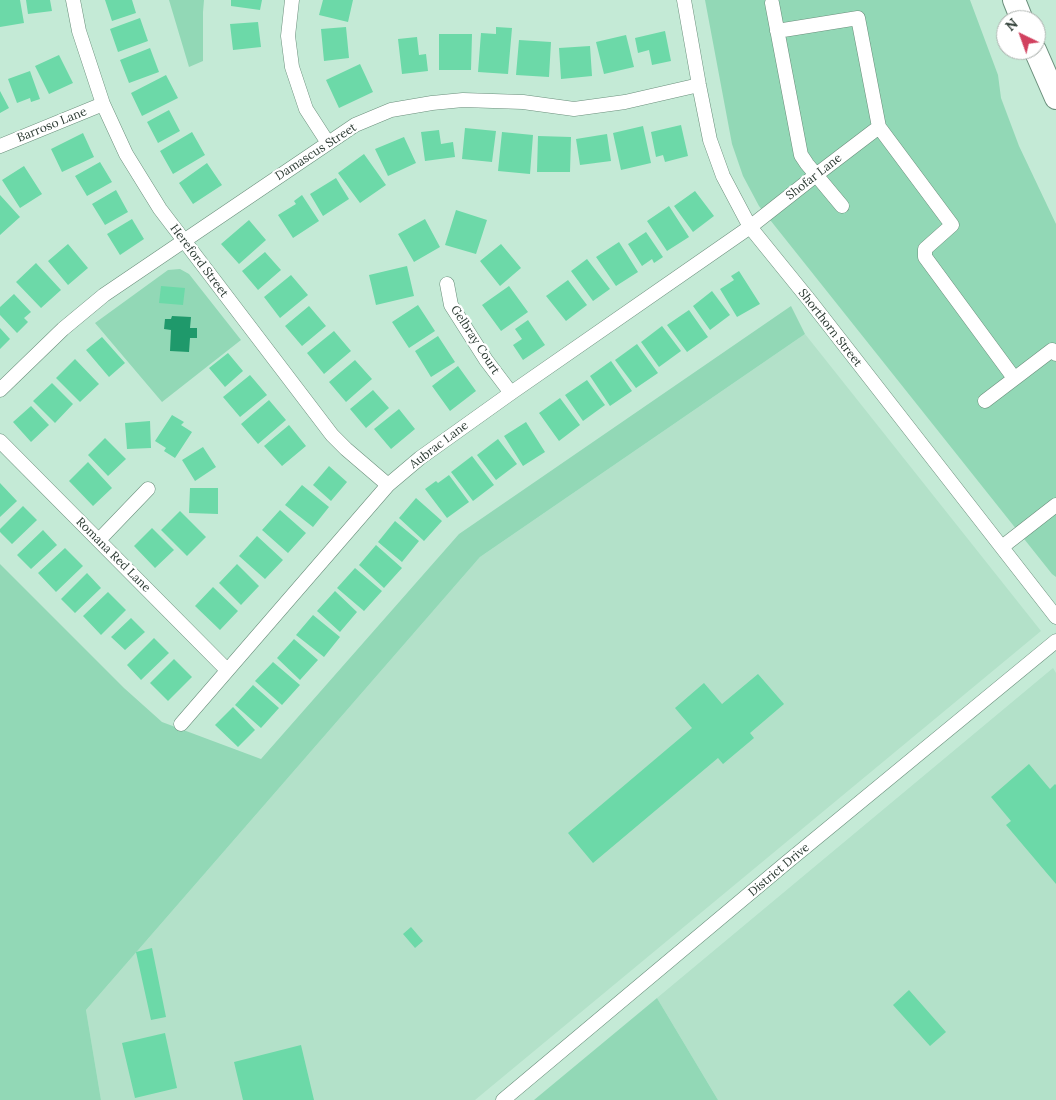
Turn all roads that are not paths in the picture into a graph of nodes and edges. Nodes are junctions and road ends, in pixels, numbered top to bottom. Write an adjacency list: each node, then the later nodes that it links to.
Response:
1 (74, 0): 9 (street, Hereford Street)
2 (292, 0): 11 (street)
3 (684, 0): 7 (street, Shorthorn Street)
4 (772, 3): 5 (street)
5 (777, 31): 10 (street); 13 (street)
6 (1039, 60): 8 (main road)
7 (699, 85): 11 (street, Damascus Street); 15 (street, Shorthorn Street)
8 (1056, 98)
9 (103, 104): 12 (street, Barroso Lane); 16 (street, Hereford Street)
10 (879, 127): 13 (street, Shofar Lane); 19 (street)
11 (328, 143): 16 (street, Damascus Street)
12 (0, 146)
13 (816, 174): 14 (street); 15 (street, Shofar Lane)
14 (842, 206)
15 (750, 227): 21 (street, Aubrac Lane); 28 (street, Shorthorn Street)
16 (183, 240): 20 (street, Damascus Street); 24 (street, Hereford Street)
17 (447, 284): 21 (street, Gelbray Court)
18 (1054, 352): 19 (street)
19 (1014, 378): 22 (street)
20 (0, 390)
21 (510, 393): 24 (street, Aubrac Lane)
22 (985, 401)
23 (0, 441): 27 (street, Romana Red Lane)
24 (388, 485): 31 (street, Aubrac Lane)
25 (148, 488): 27 (street)
26 (1056, 505): 28 (street)
27 (99, 540): 31 (street, Romana Red Lane)
28 (1002, 547): 29 (street, Shorthorn Street)
29 (1056, 617)
30 (1056, 642): 33 (street, District Drive)
31 (227, 670): 32 (street, Aubrac Lane)
32 (181, 724)
33 (503, 1100)

